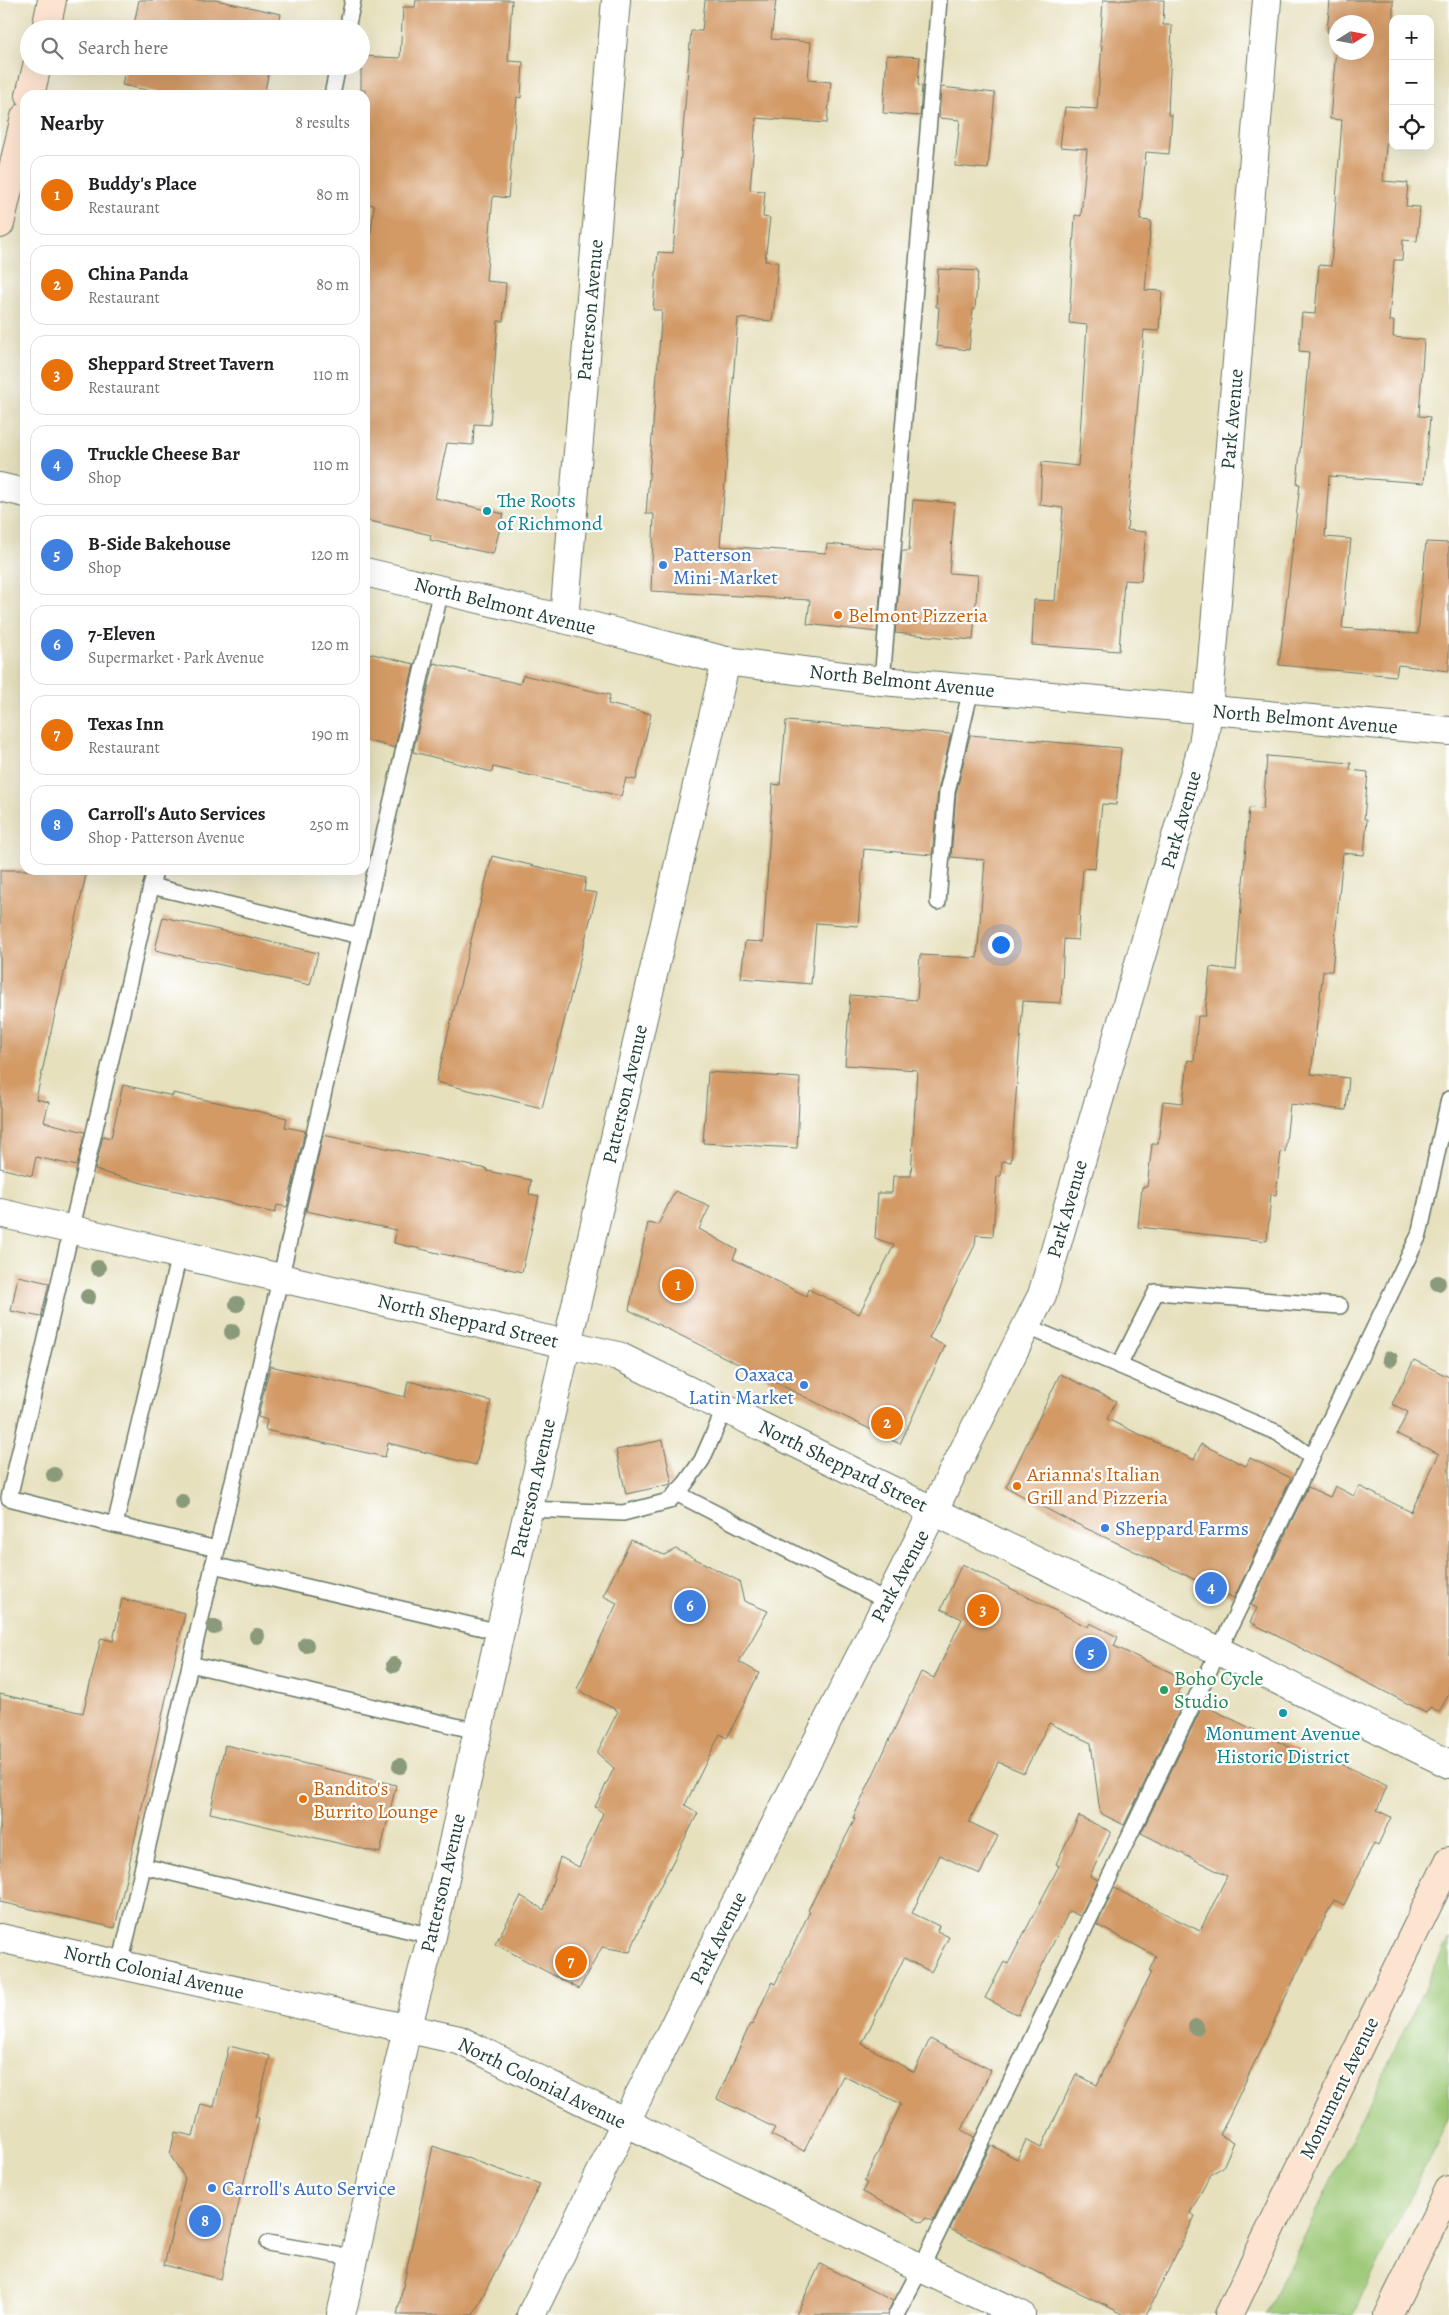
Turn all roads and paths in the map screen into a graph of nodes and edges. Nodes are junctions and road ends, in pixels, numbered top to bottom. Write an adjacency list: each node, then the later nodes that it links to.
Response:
1 (52, 0): 6 (street)
2 (353, 0): 7 (lane)
3 (616, 0): 18 (street, Patterson Avenue)
4 (939, 0): 20 (lane)
5 (1267, 0): 22 (street, Park Avenue)
6 (48, 20)
7 (349, 20)
8 (35, 75): 10 (street)
9 (336, 75): 11 (lane)
10 (31, 90)
11 (333, 90)
12 (20, 138): 13 (street)
13 (0, 224)
14 (0, 487): 15 (street)
15 (20, 492)
16 (370, 573): 17 (street, North Belmont Avenue)
17 (441, 590): 18 (street, North Belmont Avenue); 27 (lane)
18 (564, 619): 19 (street, North Belmont Avenue)
19 (726, 661): 20 (street, North Belmont Avenue); 35 (street, Patterson Avenue)
20 (882, 681): 21 (street, North Belmont Avenue)
21 (971, 689): 22 (street, North Belmont Avenue); 26 (lane)
22 (1208, 710): 23 (street, North Belmont Avenue); 34 (street, Park Avenue)
23 (1449, 731)
24 (154, 875): 25 (lane)
25 (151, 886): 27 (lane); 30 (lane)
26 (938, 902)
27 (360, 936): 32 (lane)
28 (1449, 1099): 38 (lane)
29 (0, 1214): 30 (street, North Sheppard Street)
30 (71, 1230): 31 (street, North Sheppard Street); 42 (lane)
31 (179, 1255): 32 (street, North Sheppard Street); 42 (lane)
32 (280, 1278): 35 (street, North Sheppard Street); 43 (lane)
33 (1340, 1306): 36 (lane)
34 (1026, 1326): 36 (lane); 41 (street, Park Avenue)
35 (567, 1343): 37 (street, North Sheppard Street); 40 (street, Patterson Avenue)
36 (1119, 1366): 38 (lane)
37 (725, 1408): 39 (lane); 41 (street, North Sheppard Street)
38 (1311, 1457): 47 (lane)
39 (676, 1493): 40 (lane); 45 (lane)
40 (529, 1509): 46 (street, Patterson Avenue)
41 (934, 1510): 45 (street, Park Avenue); 47 (street, North Sheppard Street)
42 (115, 1525): 43 (lane)
43 (217, 1549): 44 (lane)
44 (213, 1565): 46 (lane); 48 (lane)
45 (887, 1601): 57 (street, Park Avenue)
46 (500, 1632): 49 (street, Patterson Avenue)
47 (1218, 1650): 50 (street, North Sheppard Street); 61 (lane)
48 (190, 1664): 49 (lane); 52 (lane)
49 (477, 1731): 53 (street, Patterson Avenue)
50 (1449, 1764)
51 (1449, 1861): 66 (street, Monument Avenue)
52 (143, 1866): 53 (lane); 55 (lane)
53 (432, 1936): 56 (street, Patterson Avenue)
54 (0, 1938): 55 (street, North Colonial Avenue)
55 (120, 1965): 56 (street, North Colonial Avenue)
56 (407, 2029): 57 (street, North Colonial Avenue); 60 (street, Patterson Avenue)
57 (625, 2123): 61 (street, North Colonial Avenue); 63 (street, Park Avenue)
58 (1449, 2190): 67 (street)
59 (268, 2243): 60 (lane)
60 (354, 2258): 62 (street, Patterson Avenue)
61 (921, 2268): 64 (lane); 65 (street, North Colonial Avenue)
62 (341, 2315)
63 (531, 2315)
64 (896, 2315)
65 (1021, 2315)
66 (1229, 2315)
67 (1388, 2315)

